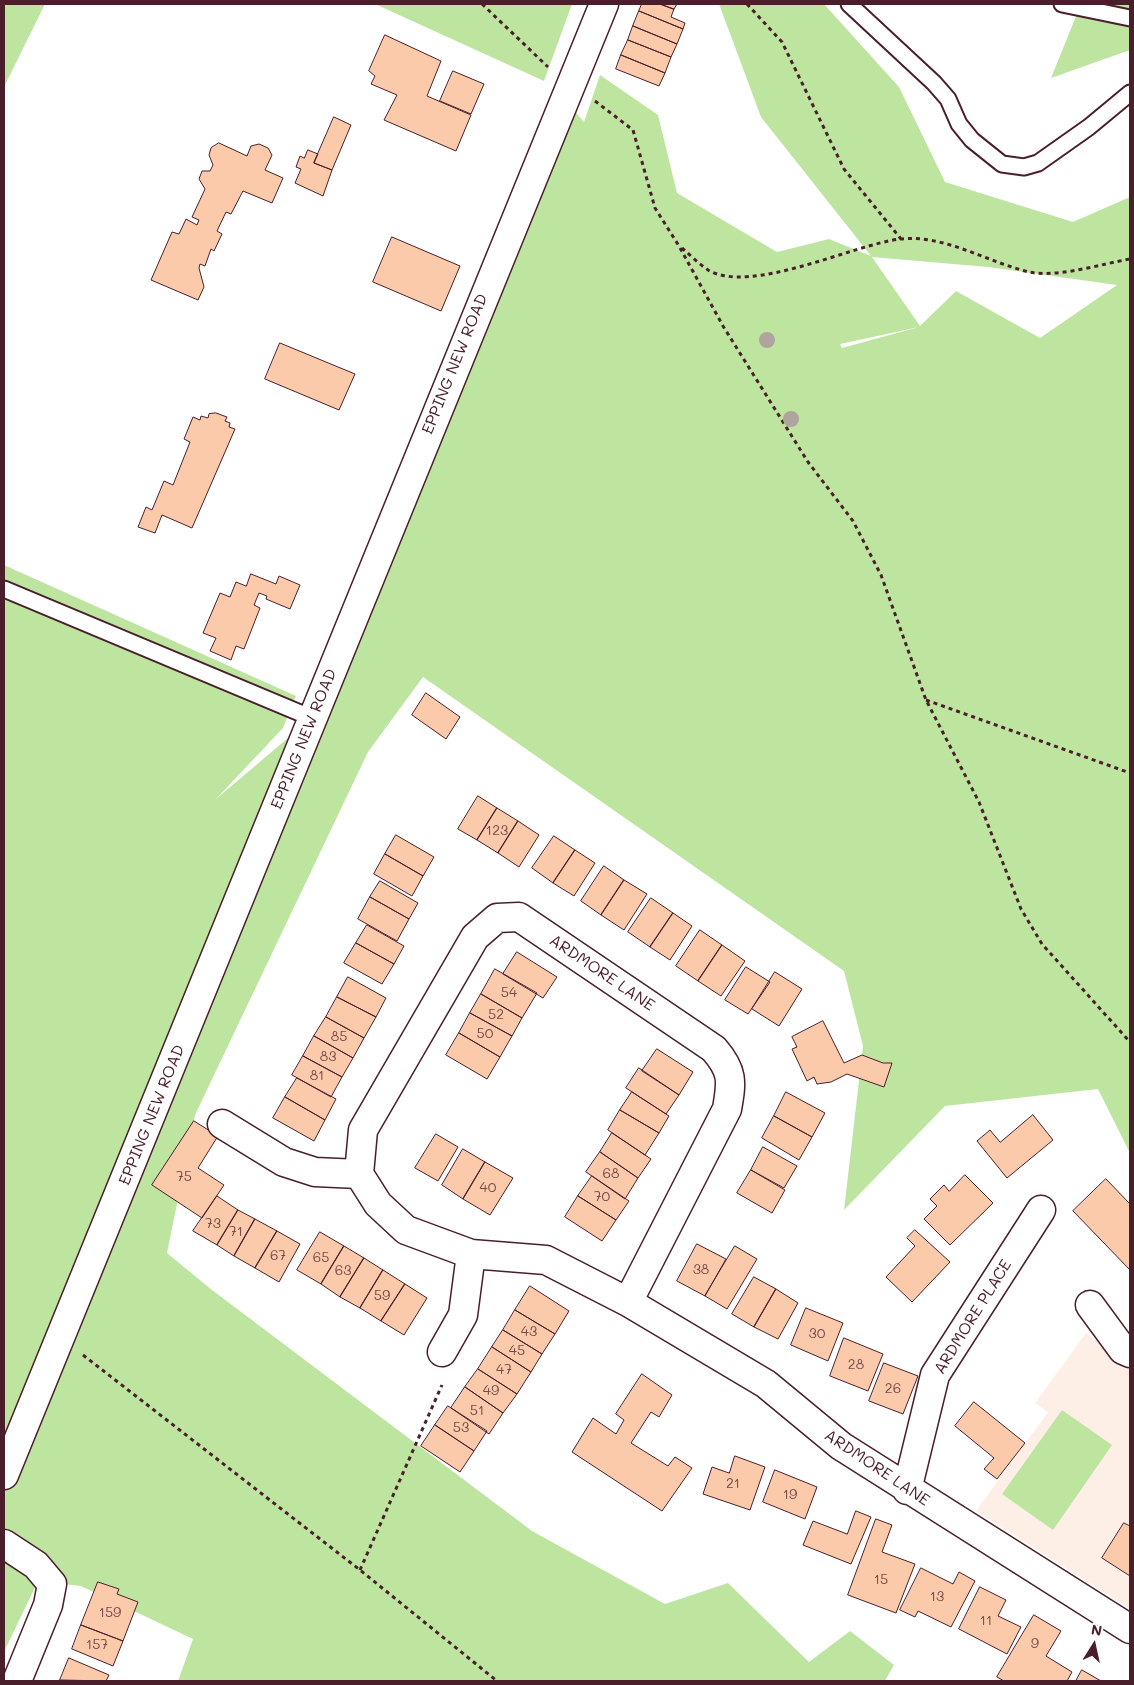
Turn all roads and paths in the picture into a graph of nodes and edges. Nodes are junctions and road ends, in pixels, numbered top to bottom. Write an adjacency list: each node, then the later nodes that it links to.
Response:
1 (482, 4): 7 (path)
2 (604, 4): 15 (street, EPPING NEW ROAD)
3 (747, 4): 10 (path)
4 (849, 4): 8 (lane)
5 (1062, 4): 6 (lane)
6 (1130, 18)
7 (552, 71)
8 (1130, 93)
9 (589, 94): 11 (path)
10 (901, 239): 11 (path); 12 (path)
11 (679, 246): 14 (path)
12 (1130, 258)
13 (4, 589): 15 (lane)
14 (926, 700): 16 (path); 17 (path)
15 (312, 718): 24 (street, EPPING NEW ROAD)
16 (1130, 773)
17 (1130, 1042)
18 (222, 1124): 19 (street)
19 (359, 1174): 21 (street, ARDMORE LANE); 22 (street, ARDMORE LANE)
20 (1041, 1210): 29 (street, ARDMORE PLACE)
21 (472, 1254): 22 (street, ARDMORE LANE); 25 (street)
22 (628, 1302): 29 (street, ARDMORE LANE)
23 (1090, 1305): 26 (street)
24 (61, 1338): 28 (street, EPPING NEW ROAD); 31 (path)
25 (442, 1352)
26 (1130, 1353)
27 (442, 1384): 31 (path)
28 (4, 1475)
29 (907, 1490): 32 (street, ARDMORE LANE)
30 (4, 1544): 33 (street)
31 (360, 1570): 34 (path)
32 (1130, 1629)
33 (17, 1681)
34 (497, 1681)

